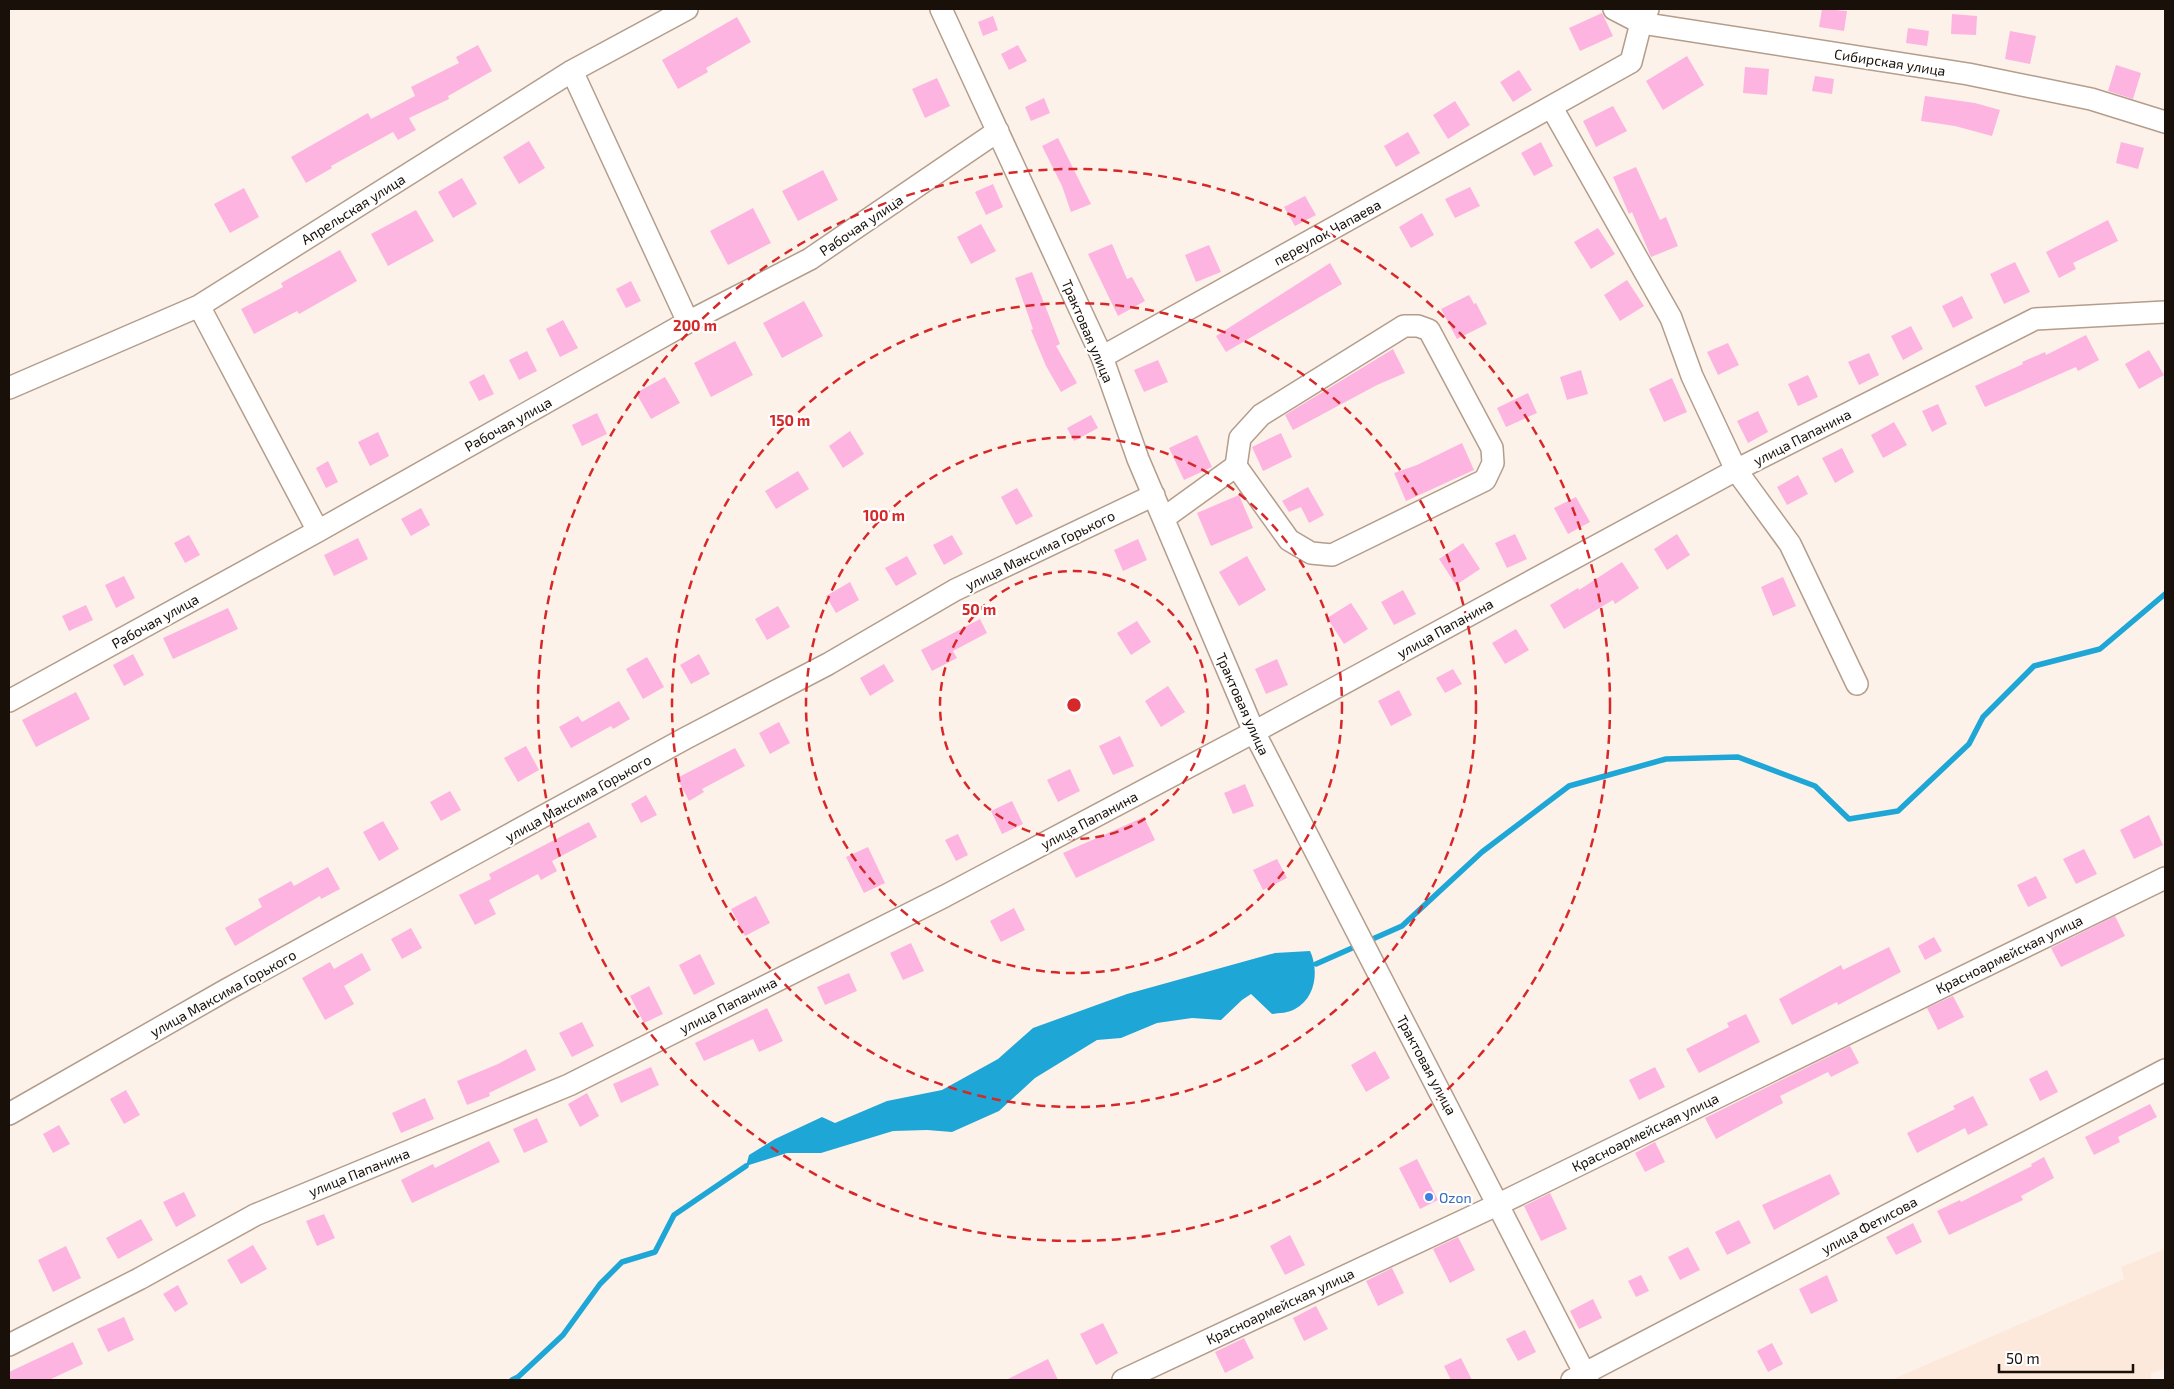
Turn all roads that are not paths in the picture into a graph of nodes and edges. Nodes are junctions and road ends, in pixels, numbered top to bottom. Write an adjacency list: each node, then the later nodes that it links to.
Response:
1 (687, 9): 5 (street, Апрельская улица)
2 (941, 9): 8 (street, Трактовая улица)
3 (1614, 9): 4 (street, Сибирская улица)
4 (1645, 16): 6 (street, переулок Чапаева); 7 (street, Сибирская улица)
5 (572, 70): 9 (street, Апрельская улица); 11 (street)
6 (1552, 108): 12 (street, переулок Чапаева); 15 (street)
7 (2165, 122)
8 (998, 131): 11 (street, Рабочая улица); 12 (street, Трактовая улица)
9 (199, 306): 13 (street, Апрельская улица); 18 (street)
10 (2165, 312): 15 (street, улица Папанина)
11 (688, 322): 18 (street, Рабочая улица)
12 (1102, 357): 16 (street, Трактовая улица)
13 (9, 388)
14 (1236, 466): 14 (street); 17 (street)
15 (1736, 470): 19 (street); 21 (street, улица Папанина)
16 (1154, 495): 17 (street, Трактовая улица); 24 (street, улица Максима Горького)
17 (1164, 518): 21 (street, Трактовая улица)
18 (318, 531): 20 (street, Рабочая улица)
19 (1857, 684)
20 (9, 701)
21 (1254, 732): 25 (street, Трактовая улица); 26 (street, улица Папанина)
22 (2165, 878): 25 (street, Красноармейская улица)
23 (2165, 1070): 27 (street, улица Фетисова)
24 (9, 1114)
25 (1499, 1204): 27 (street, Трактовая улица); 28 (street, Красноармейская улица)
26 (9, 1345)
27 (1582, 1378)
28 (1123, 1380)

